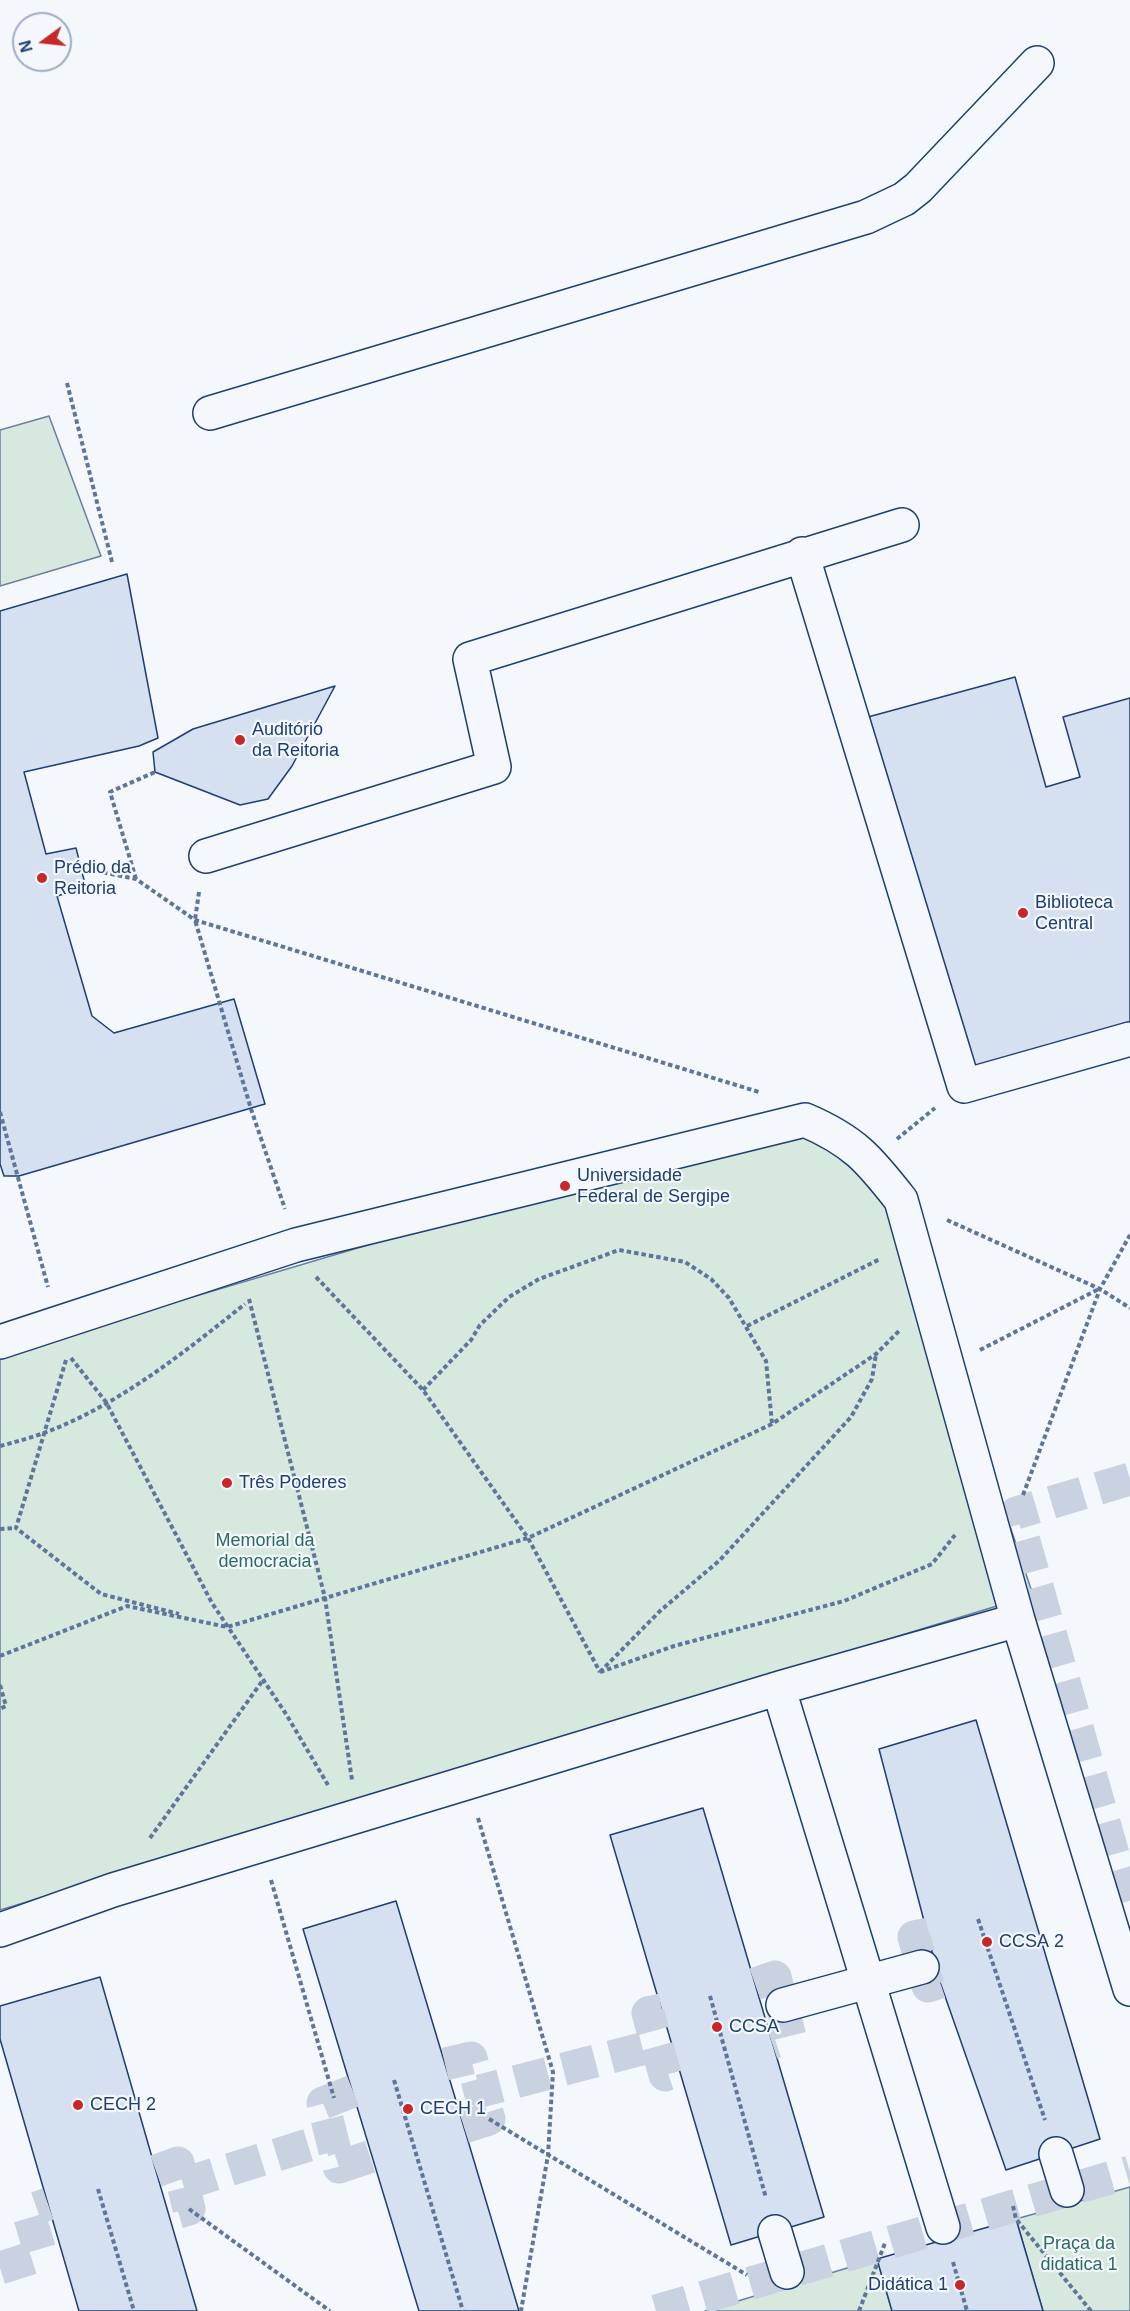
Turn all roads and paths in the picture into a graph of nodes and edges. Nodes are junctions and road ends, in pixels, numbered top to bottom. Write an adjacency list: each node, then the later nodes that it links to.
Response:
1 (1036, 63): 3 (street)
2 (67, 383): 6 (path)
3 (210, 413)
4 (902, 525): 5 (street)
5 (802, 554): 8 (street); 13 (street)
6 (112, 562)
7 (155, 772): 10 (path)
8 (206, 856)
9 (81, 868): 10 (path)
10 (136, 879): 11 (path)
11 (195, 920): 14 (path); 17 (path)
12 (1130, 1039): 13 (street)
13 (964, 1086): 16 (path)
14 (760, 1092)
15 (0, 1112): 24 (path)
16 (893, 1142)
17 (287, 1216)
18 (938, 1216): 23 (path)
19 (1130, 1235): 23 (path)
20 (891, 1254): 28 (path)
21 (262, 1256): 25 (path); 29 (street); 43 (street)
22 (314, 1275): 32 (path)
23 (1100, 1289): 26 (path); 30 (path); 37 (path)
24 (50, 1295)
25 (248, 1301): 33 (path); 42 (path)
26 (1130, 1308)
27 (905, 1324): 31 (path)
28 (747, 1326): 32 (path); 34 (path)
29 (0, 1342)
30 (973, 1353)
31 (876, 1354): 34 (path); 46 (path)
32 (423, 1390): 41 (path)
33 (106, 1402): 35 (path); 35 (path); 44 (path)
34 (772, 1424): 41 (path)
35 (45, 1433): 36 (path); 38 (path)
36 (0, 1446)
37 (1020, 1502)
38 (16, 1528): 39 (path); 44 (path)
39 (0, 1529)
40 (960, 1529): 46 (path)
41 (528, 1538): 42 (path); 46 (path)
42 (325, 1598): 44 (path); 51 (path)
43 (1018, 1620): 57 (street); 60 (street)
44 (227, 1627): 45 (path); 47 (path)
45 (0, 1656)
46 (600, 1672)
47 (263, 1680): 52 (path); 54 (path)
48 (0, 1685): 50 (path)
49 (784, 1706): 59 (street)
50 (0, 1709)
51 (353, 1784)
52 (331, 1791)
53 (476, 1812): 67 (path)
54 (149, 1841)
55 (270, 1874): 64 (path)
56 (978, 1919): 66 (path)
57 (0, 1930)
58 (922, 1967): 59 (street)
59 (868, 1983): 62 (street); 72 (street)
60 (1130, 1989)
61 (710, 1996): 73 (path)
62 (783, 2005)
63 (394, 2079): 78 (path)
64 (334, 2098)
65 (489, 2119): 67 (path)
66 (1056, 2154): 69 (street)
67 (548, 2155): 75 (path); 79 (path)
68 (99, 2189): 76 (path)
69 (1068, 2190)
70 (1013, 2206): 82 (path)
71 (189, 2209): 77 (path)
72 (943, 2226): 81 (path)
73 (776, 2232): 75 (street)
74 (885, 2243): 80 (path)
75 (772, 2277)
76 (135, 2311)
77 (330, 2311)
78 (463, 2311)
79 (521, 2311)
80 (858, 2311)
81 (967, 2311)
82 (1091, 2311)

